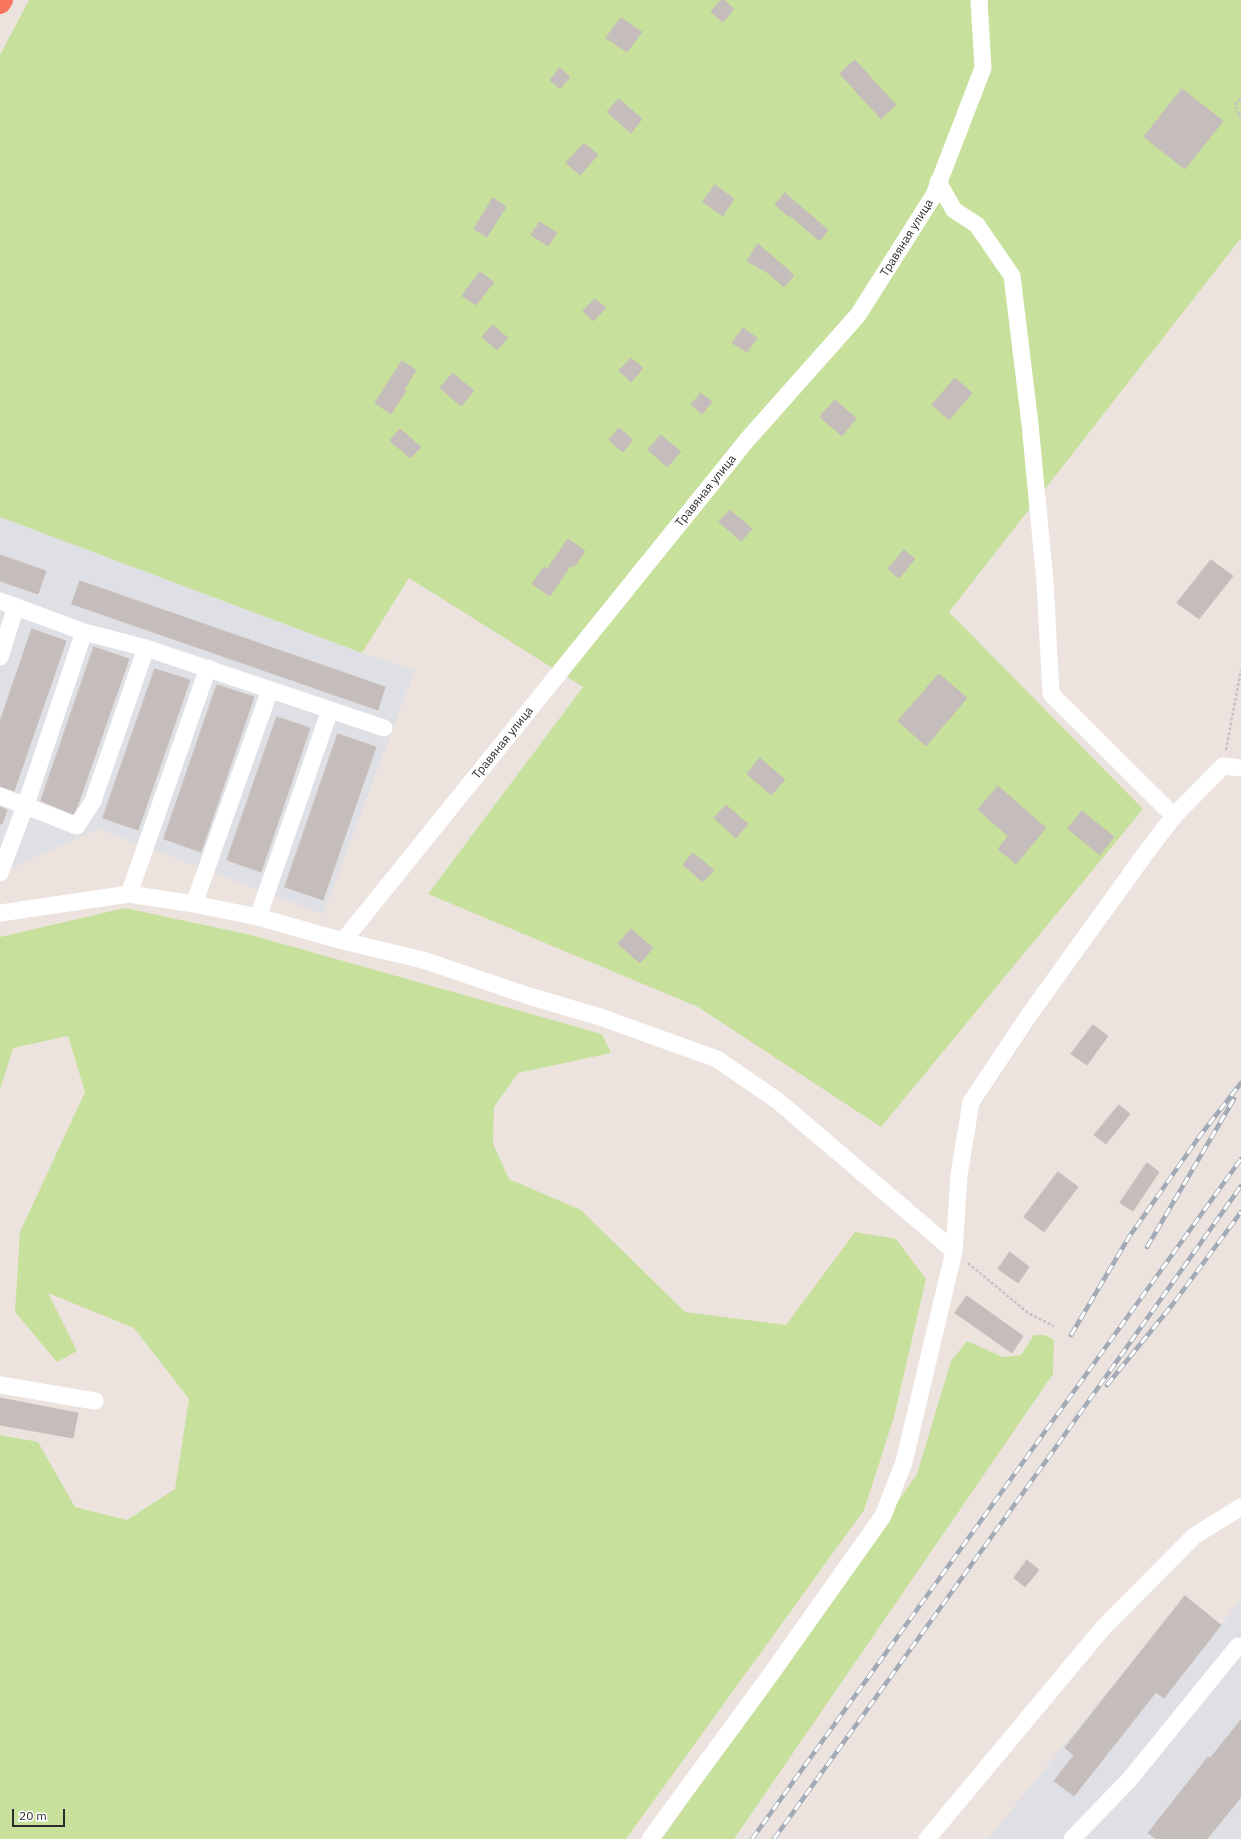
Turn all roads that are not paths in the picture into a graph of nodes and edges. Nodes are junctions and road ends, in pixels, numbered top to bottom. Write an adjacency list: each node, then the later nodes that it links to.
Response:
1 (2, 0): 3 (highway)
2 (980, 0): 4 (street, Травяная улица)
3 (0, 3)
4 (938, 182): 16 (street); 22 (street, Травяная улица)
5 (8, 603): 6 (street); 8 (street)
6 (84, 632): 7 (street); 15 (street)
7 (146, 648): 9 (street); 15 (street)
8 (0, 657)
9 (208, 668): 10 (street); 18 (street)
10 (270, 690): 11 (street); 19 (street)
11 (330, 710): 12 (street); 21 (street)
12 (384, 728)
13 (1241, 768): 16 (street)
14 (0, 796): 15 (street)
15 (25, 807): 17 (street)
16 (1174, 816): 23 (street)
17 (0, 873)
18 (129, 894): 19 (street); 20 (street)
19 (194, 904): 21 (street)
20 (0, 913)
21 (258, 917): 22 (street)
22 (343, 941): 23 (street)
23 (954, 1251): 28 (street)
24 (0, 1385): 25 (street)
25 (95, 1402)
26 (1241, 1507): 29 (street)
27 (1238, 1646): 30 (street)
28 (650, 1839)
29 (927, 1839)
30 (1072, 1839)

